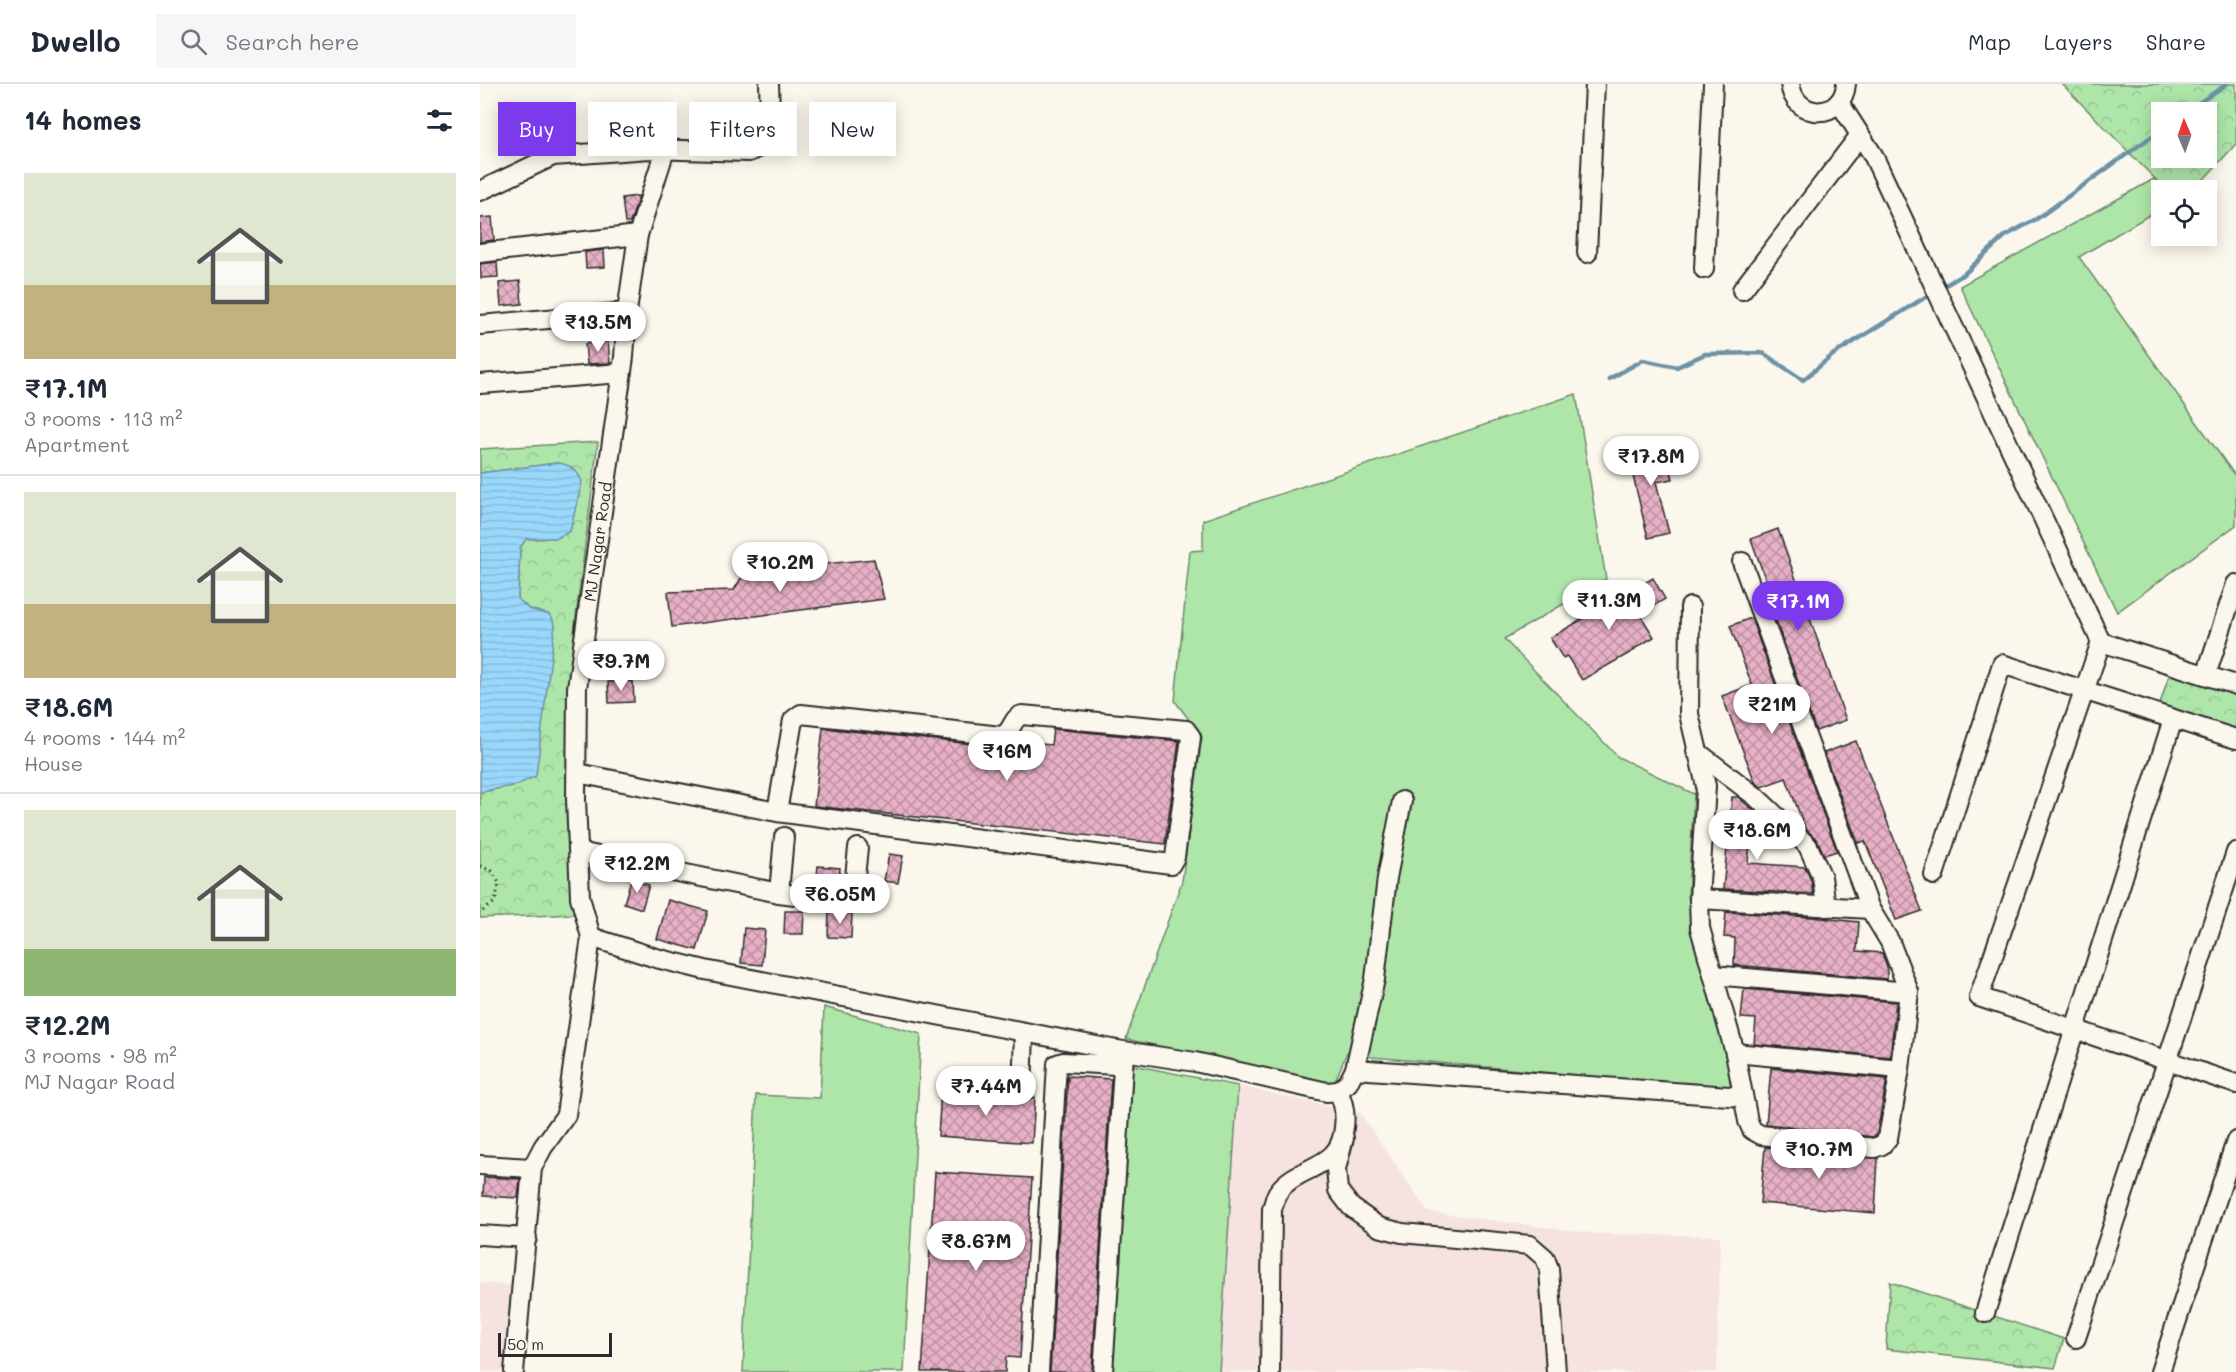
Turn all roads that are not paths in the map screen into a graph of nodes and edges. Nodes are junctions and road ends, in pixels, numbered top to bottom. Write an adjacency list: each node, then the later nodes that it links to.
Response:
1 (768, 84): 8 (street)
2 (1595, 84): 14 (street)
3 (1713, 84): 15 (street)
4 (1790, 84): 6 (street)
5 (1846, 84): 6 (street)
6 (1839, 102): 7 (street)
7 (1860, 135): 16 (street); 24 (street)
8 (677, 150)
9 (588, 154): 11 (street)
10 (663, 156): 12 (street, MJ Nagar Road)
11 (480, 191)
12 (638, 235): 13 (street); 17 (street, MJ Nagar Road)
13 (480, 253)
14 (1587, 253)
15 (1704, 269)
16 (1742, 290)
17 (627, 312): 18 (street); 19 (street, MJ Nagar Road)
18 (480, 325)
19 (621, 373): 20 (street); 31 (street, MJ Nagar Road)
20 (480, 384)
21 (1742, 562): 42 (street)
22 (2236, 584): 25 (street)
23 (1690, 607): 30 (street)
24 (2101, 642): 25 (street); 27 (street)
25 (2206, 675): 26 (street)
26 (2236, 685)
27 (2084, 690): 28 (street); 38 (street); 46 (street)
28 (2173, 719): 29 (street); 46 (street)
29 (2236, 739)
30 (1696, 751): 40 (street); 41 (street)
31 (577, 773): 33 (street); 36 (street, MJ Nagar Road)
32 (1402, 801): 51 (street)
33 (777, 812): 33 (street)
34 (784, 837): 39 (street)
35 (858, 848): 39 (street)
36 (579, 852): 39 (street); 43 (street, MJ Nagar Road)
37 (2236, 852): 50 (street)
38 (1934, 875)
39 (779, 893)
40 (1699, 899): 41 (street); 44 (street)
41 (1826, 907): 42 (street)
42 (1870, 909): 45 (street)
43 (591, 937): 47 (street); 60 (street)
44 (1713, 975): 45 (street); 48 (street)
45 (1909, 992): 52 (street)
46 (2075, 1029): 50 (street); 63 (street)
47 (1024, 1032): 49 (street); 54 (street)
48 (1736, 1053): 52 (street); 56 (street)
49 (1120, 1058): 55 (street); 66 (street); 67 (street)
50 (2167, 1060): 53 (street); 64 (street)
51 (1355, 1069): 55 (street); 56 (street)
52 (1900, 1069): 56 (street)
53 (2236, 1084)
54 (1022, 1091)
55 (1338, 1091): 57 (street)
56 (1743, 1097)
57 (1344, 1138): 68 (street); 69 (street)
58 (2236, 1141): 70 (street)
59 (480, 1165): 60 (street)
60 (532, 1168): 62 (street)
61 (480, 1235): 62 (street)
62 (527, 1238): 65 (street)
63 (1985, 1313)
64 (2076, 1338)
65 (514, 1372)
66 (1039, 1372)
67 (1103, 1372)
68 (1270, 1372)
69 (1556, 1372)
70 (2160, 1372)

